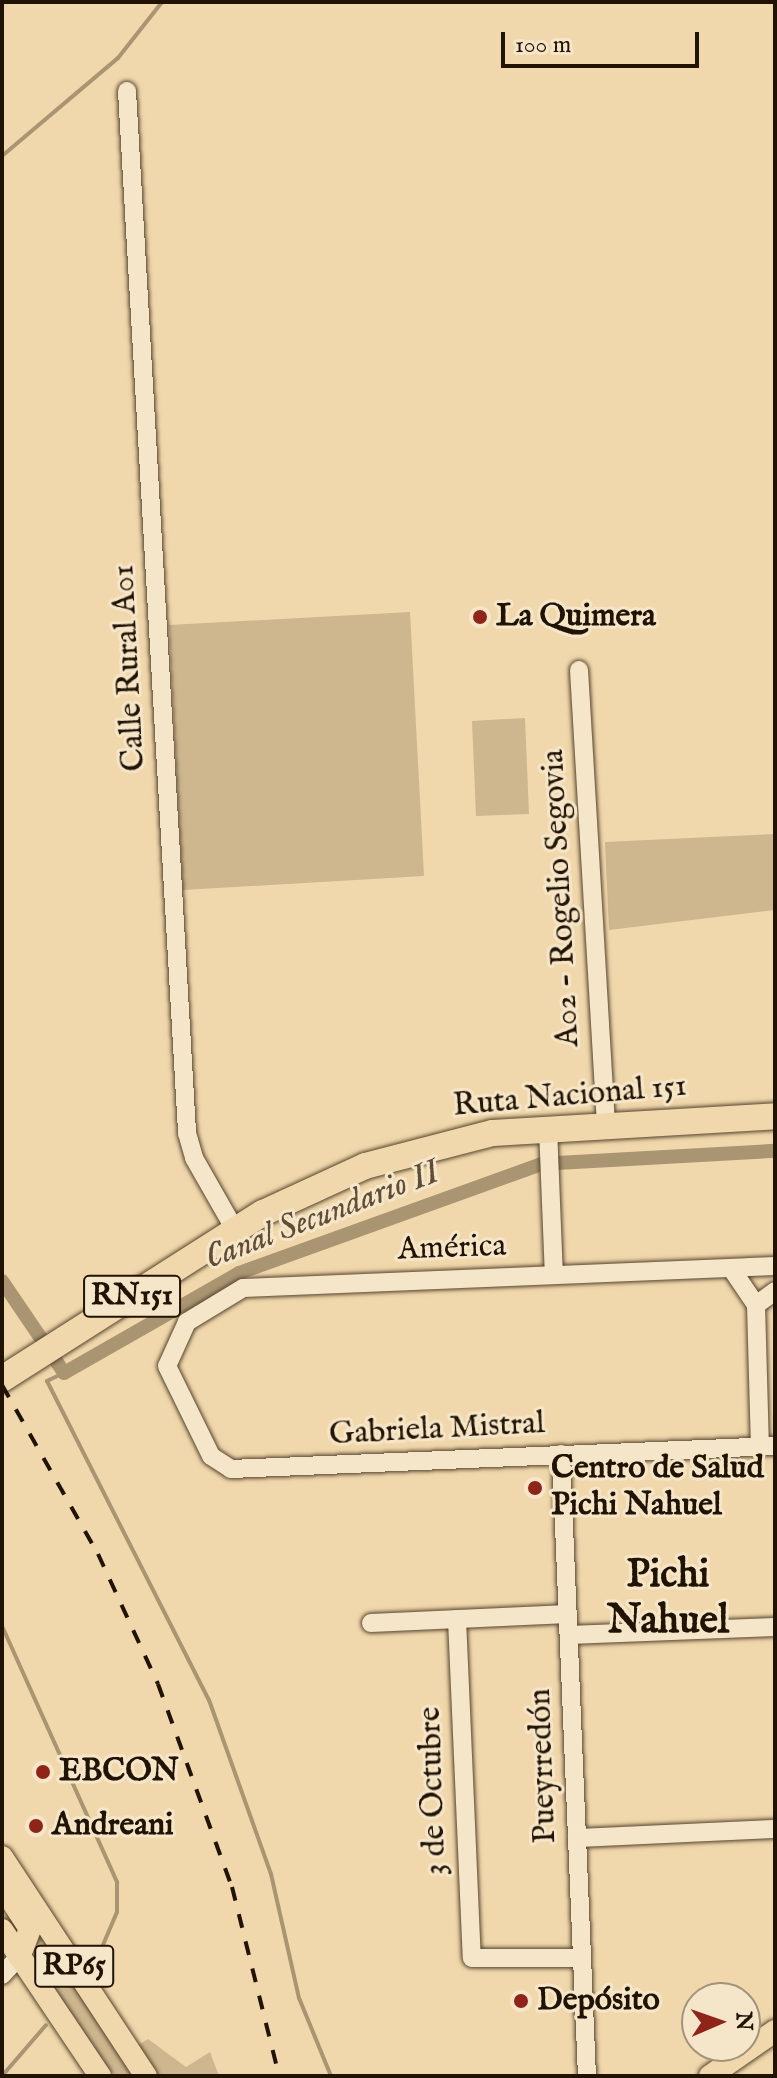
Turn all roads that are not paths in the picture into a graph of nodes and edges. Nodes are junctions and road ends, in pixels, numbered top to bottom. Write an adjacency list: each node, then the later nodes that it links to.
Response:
1 (127, 91): 6 (street, Calle Rural A01)
2 (579, 670): 4 (street, A02 - Rogelio Segovia)
3 (775, 1116): 4 (highway, Ruta Nacional 151 / RN151)
4 (606, 1124): 5 (highway, Ruta Nacional 151 / RN151)
5 (548, 1128): 6 (highway, Ruta Nacional 151 / RN151); 9 (street)
6 (235, 1230): 13 (highway, Ruta Nacional 151 / RN151)
7 (775, 1266): 8 (street, América)
8 (731, 1268): 9 (street, América); 11 (street)
9 (554, 1275): 12 (street, América)
10 (775, 1291): 11 (street)
11 (756, 1305): 14 (street)
12 (167, 1362): 15 (street, Gabriela Mistral)
13 (2, 1379)
14 (768, 1446): 15 (street, Gabriela Mistral)
15 (561, 1454): 16 (street, Pueyrredón)
16 (568, 1614): 17 (street); 20 (street, Pueyrredón)
17 (457, 1619): 18 (street); 27 (street, 3 de Octubre)
18 (371, 1623)
19 (775, 1627): 20 (street)
20 (569, 1635): 22 (street, Pueyrredón)
21 (775, 1829): 22 (street)
22 (577, 1838): 27 (street, Pueyrredón)
23 (2, 1857): 31 (main road, RP65)
24 (2, 1886): 26 (main road)
25 (2, 1930): 26 (main road, RP65)
26 (19, 1957): 28 (street); 30 (main road, RP65)
27 (582, 1958): 32 (street, Pueyrredón)
28 (2, 1975)
29 (775, 2031): 33 (main road)
30 (100, 2076)
31 (146, 2076)
32 (587, 2076)
33 (710, 2076)

